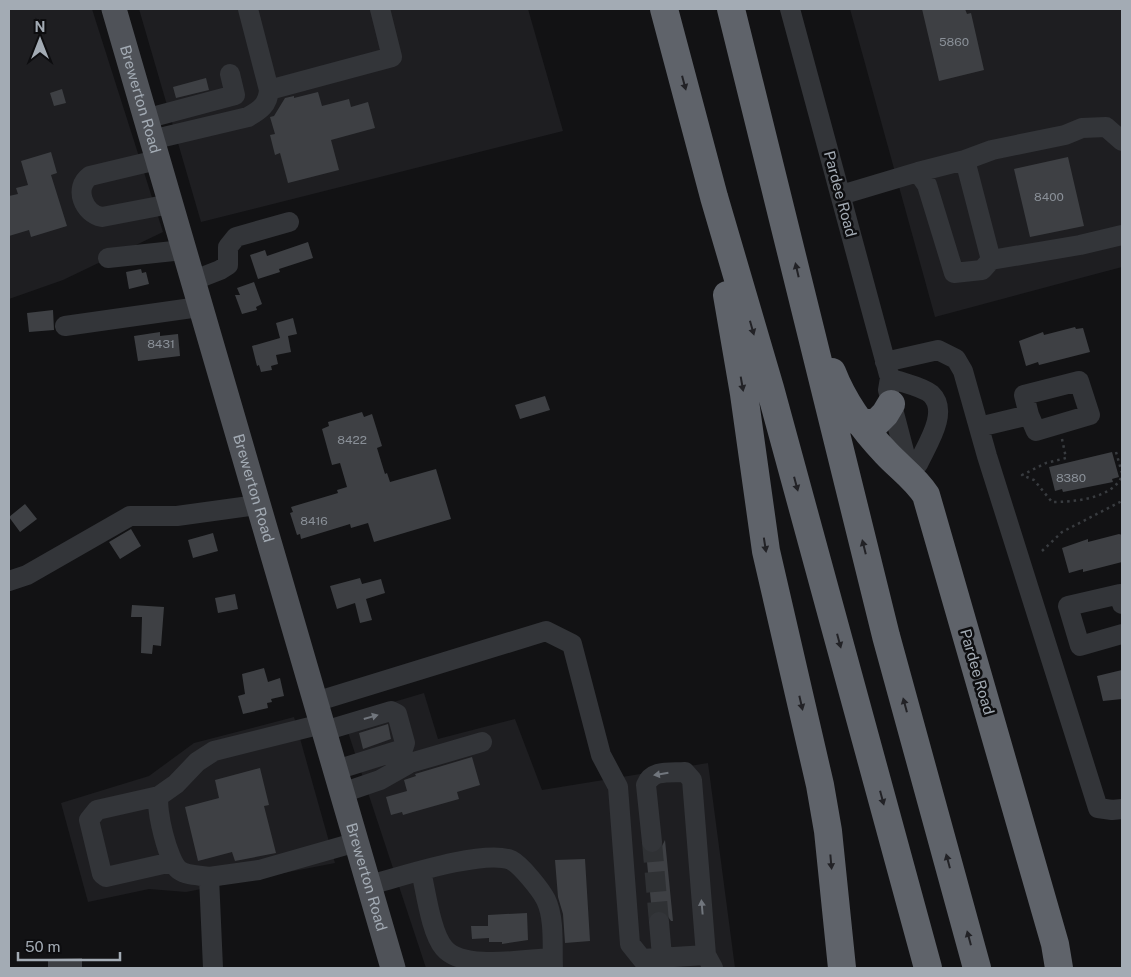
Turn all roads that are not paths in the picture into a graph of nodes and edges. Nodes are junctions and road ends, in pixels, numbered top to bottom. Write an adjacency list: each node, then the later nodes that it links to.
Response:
1 (114, 9): 9 (main road, Brewerton Road)
2 (248, 9): 8 (street)
3 (380, 9): 8 (street)
4 (664, 9): 14 (highway, one-way to 14)
5 (731, 9): 22 (highway, one-way to 5)
6 (790, 9): 13 (street, Pardee Road)
7 (230, 74): 9 (street)
8 (269, 90): 9 (street)
9 (151, 140): 15 (main road, Brewerton Road); 15 (street)
10 (1122, 141): 11 (street)
11 (965, 160): 12 (street); 20 (street)
12 (918, 172): 13 (street); 20 (street)
13 (840, 195): 25 (street, Pardee Road)
14 (714, 197): 55 (highway, one-way to 55); 56 (highway, one-way to 56)
15 (170, 204): 18 (main road, Brewerton Road)
16 (289, 222): 21 (street)
17 (1122, 235): 20 (street)
18 (183, 250): 19 (street); 21 (main road, Brewerton Road)
19 (108, 258)
20 (991, 260)
21 (192, 281): 23 (main road, Brewerton Road)
22 (803, 298): 27 (highway); 57 (highway, one-way to 22)
23 (199, 307): 24 (street); 30 (main road, Brewerton Road)
24 (65, 326)
25 (889, 381): 27 (highway); 28 (street); 29 (street, Pardee Road); 29 (street)
26 (1028, 416): 26 (street); 28 (street)
27 (860, 422): 29 (highway)
28 (979, 427): 35 (street)
29 (918, 478): 58 (street, Pardee Road); 59 (highway, Pardee Road)
30 (257, 505): 31 (street); 36 (main road, Brewerton Road)
31 (9, 581)
32 (1122, 604): 33 (street)
33 (1074, 628): 34 (street); 35 (street)
34 (1122, 634)
35 (1044, 635): 40 (street)
36 (320, 719): 38 (main road, Brewerton Road); 38 (street, one-way to 38); 39 (street); 42 (street)
37 (482, 742): 38 (street)
38 (339, 782): 43 (main road, Brewerton Road)
39 (159, 796): 45 (street); 45 (street)
40 (1122, 808)
41 (649, 819): 42 (street); 44 (street); 50 (street, one-way to 41)
42 (620, 822): 52 (street)
43 (357, 842): 47 (street); 48 (main road, Brewerton Road)
44 (652, 842)
45 (172, 862): 47 (street)
46 (421, 871): 48 (street); 51 (street); 51 (street)
47 (210, 877): 53 (street)
48 (370, 885): 54 (main road, Brewerton Road)
49 (659, 922): 52 (street)
50 (709, 962): 52 (street)
51 (552, 963)
52 (663, 963)
53 (213, 968)
54 (393, 968)
55 (842, 968)
56 (928, 968)
57 (977, 968)
58 (1047, 968)
59 (1059, 968)

